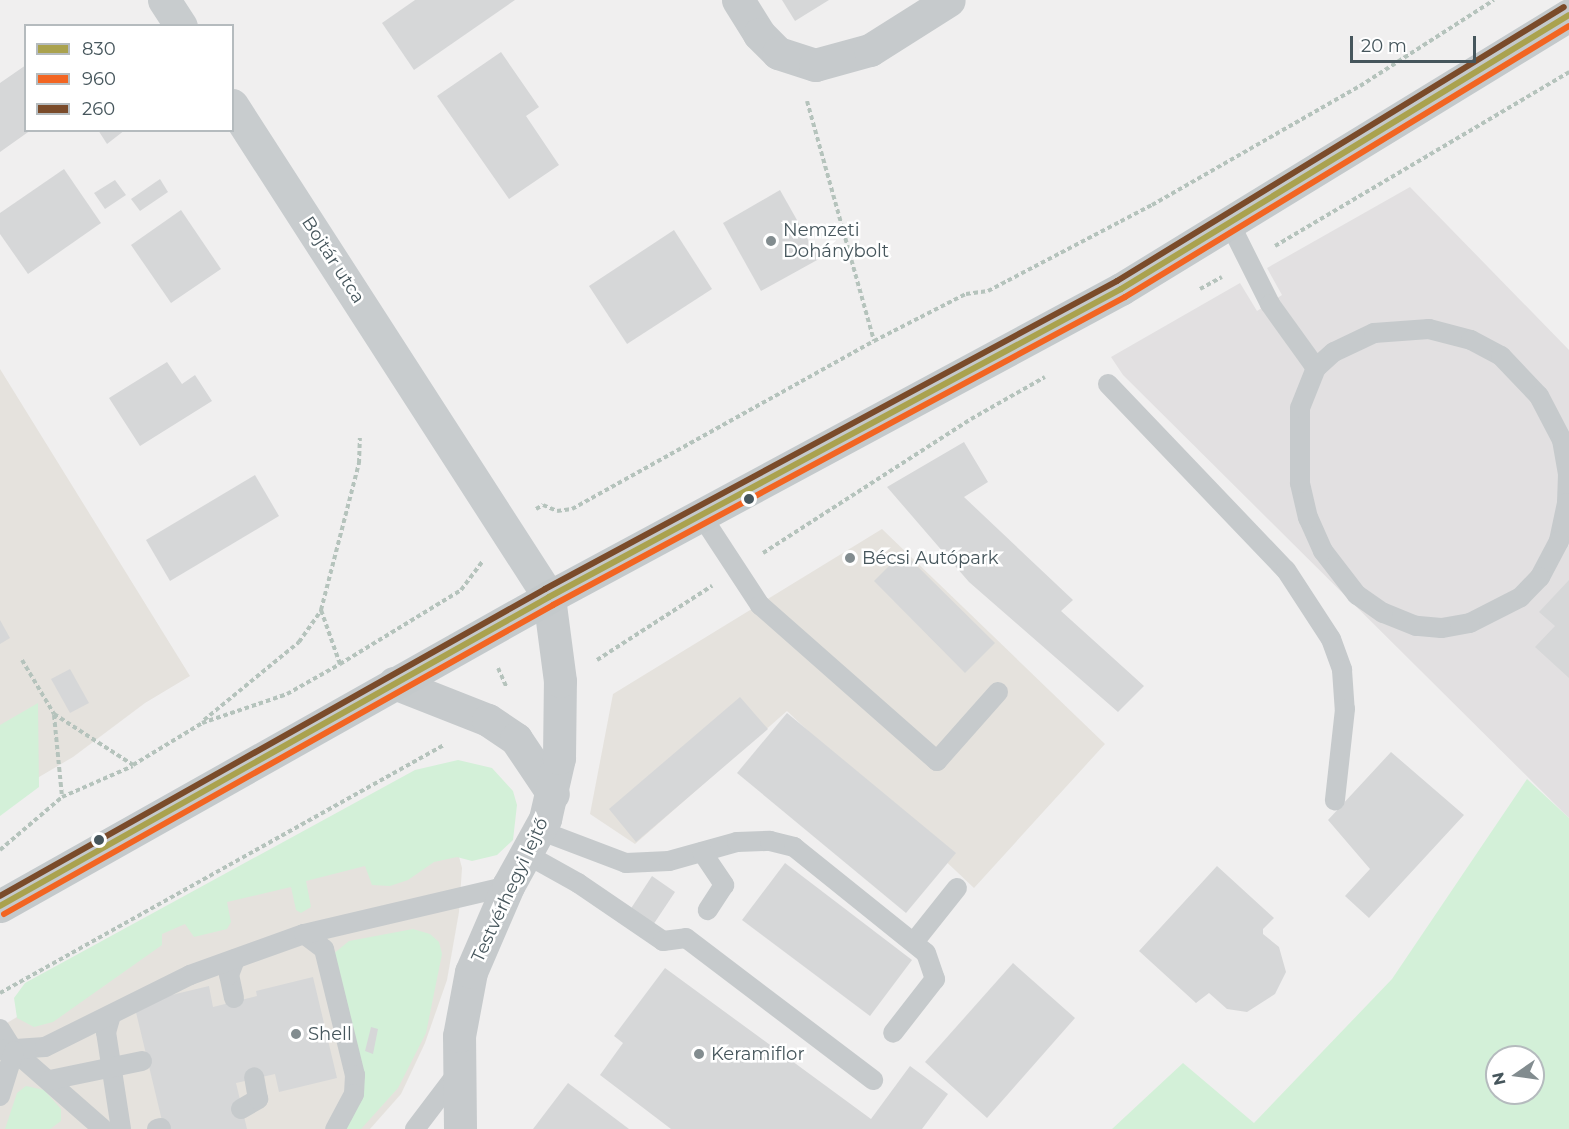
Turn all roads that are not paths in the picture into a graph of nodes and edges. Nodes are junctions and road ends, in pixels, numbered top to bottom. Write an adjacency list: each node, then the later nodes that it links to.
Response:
1 (164, 0): 5 (street)
2 (738, 0): 3 (street)
3 (949, 0)
4 (1569, 15): 7 (main road)
5 (180, 24)
6 (234, 108): 11 (street, Bojtár utca)
7 (1230, 224): 8 (lane); 10 (main road)
8 (1316, 368): 8 (lane)
9 (1107, 384): 15 (lane)
10 (701, 515): 11 (main road); 13 (lane)
11 (549, 597): 12 (main road); 14 (street, Testvérhegyi lejtő)
12 (394, 683): 14 (street, Testvérhegyi lejtő); 20 (main road)
13 (998, 692)
14 (553, 794): 16 (street, Testvérhegyi lejtő)
15 (1335, 800)
16 (532, 842): 17 (lane); 18 (street, Testvérhegyi lejtő); 35 (lane)
17 (702, 852): 21 (lane); 23 (lane)
18 (508, 886): 22 (lane); 32 (street, Testvérhegyi lejtő)
19 (957, 888): 23 (lane)
20 (0, 906)
21 (708, 910)
22 (304, 934): 24 (lane); 41 (lane)
23 (914, 942): 28 (lane)
24 (235, 959): 25 (lane); 26 (lane)
25 (234, 998)
26 (111, 1015): 29 (lane); 31 (lane)
27 (0, 1029): 29 (lane)
28 (893, 1033)
29 (7, 1050): 34 (lane); 36 (lane)
30 (142, 1061): 31 (lane)
31 (112, 1070): 34 (lane); 40 (lane)
32 (459, 1070): 42 (lane); 43 (street, Testvérhegyi lejtő)
33 (254, 1077): 37 (lane)
34 (50, 1080): 38 (lane)
35 (873, 1080)
36 (0, 1096)
37 (241, 1109)
38 (80, 1121): 39 (lane)
39 (103, 1129)
40 (121, 1129)
41 (335, 1129)
42 (416, 1129)
43 (460, 1129)

